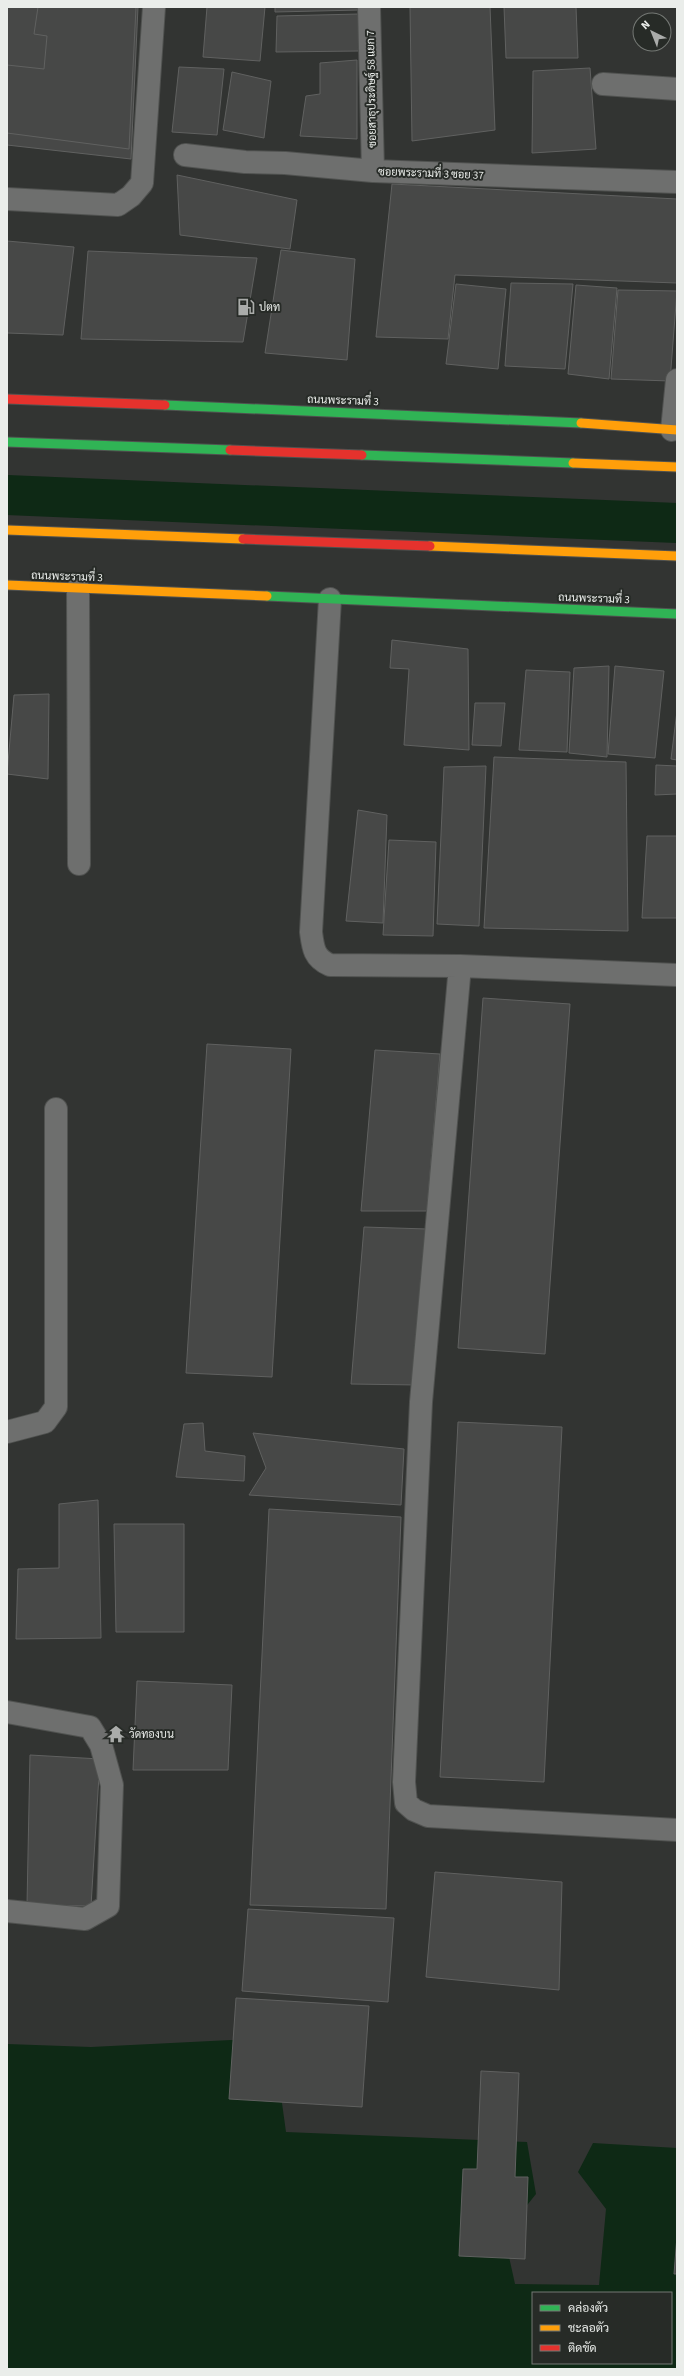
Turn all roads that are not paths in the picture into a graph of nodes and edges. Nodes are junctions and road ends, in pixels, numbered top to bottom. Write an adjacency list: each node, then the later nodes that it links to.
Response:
1 (154, 7): 8 (street)
2 (369, 7): 6 (street, ซอยสาธุประดิษฐ์ 58 แยก 7)
3 (603, 84): 4 (street)
4 (677, 89)
5 (185, 155): 6 (street, ซอยพระรามที่ 3 ซอย 37)
6 (373, 171): 7 (street, ซอยพระรามที่ 3 ซอย 37)
7 (677, 182)
8 (7, 199)
9 (677, 380): 11 (street)
10 (7, 399): 11 (main road, ถนนพระรามที่ 3)
11 (675, 430)
12 (7, 442): 13 (main road)
13 (677, 467)
14 (7, 530): 15 (main road)
15 (677, 556)
16 (7, 585): 17 (main road, ถนนพระรามที่ 3)
17 (78, 588): 18 (main road, ถนนพระรามที่ 3); 20 (street)
18 (330, 599): 19 (main road, ถนนพระรามที่ 3); 21 (street)
19 (677, 614)
20 (79, 864)
21 (460, 966): 22 (street); 26 (street)
22 (677, 975)
23 (56, 1109): 24 (street)
24 (7, 1432)
25 (7, 1712): 27 (street)
26 (677, 1830)
27 (7, 1911)

